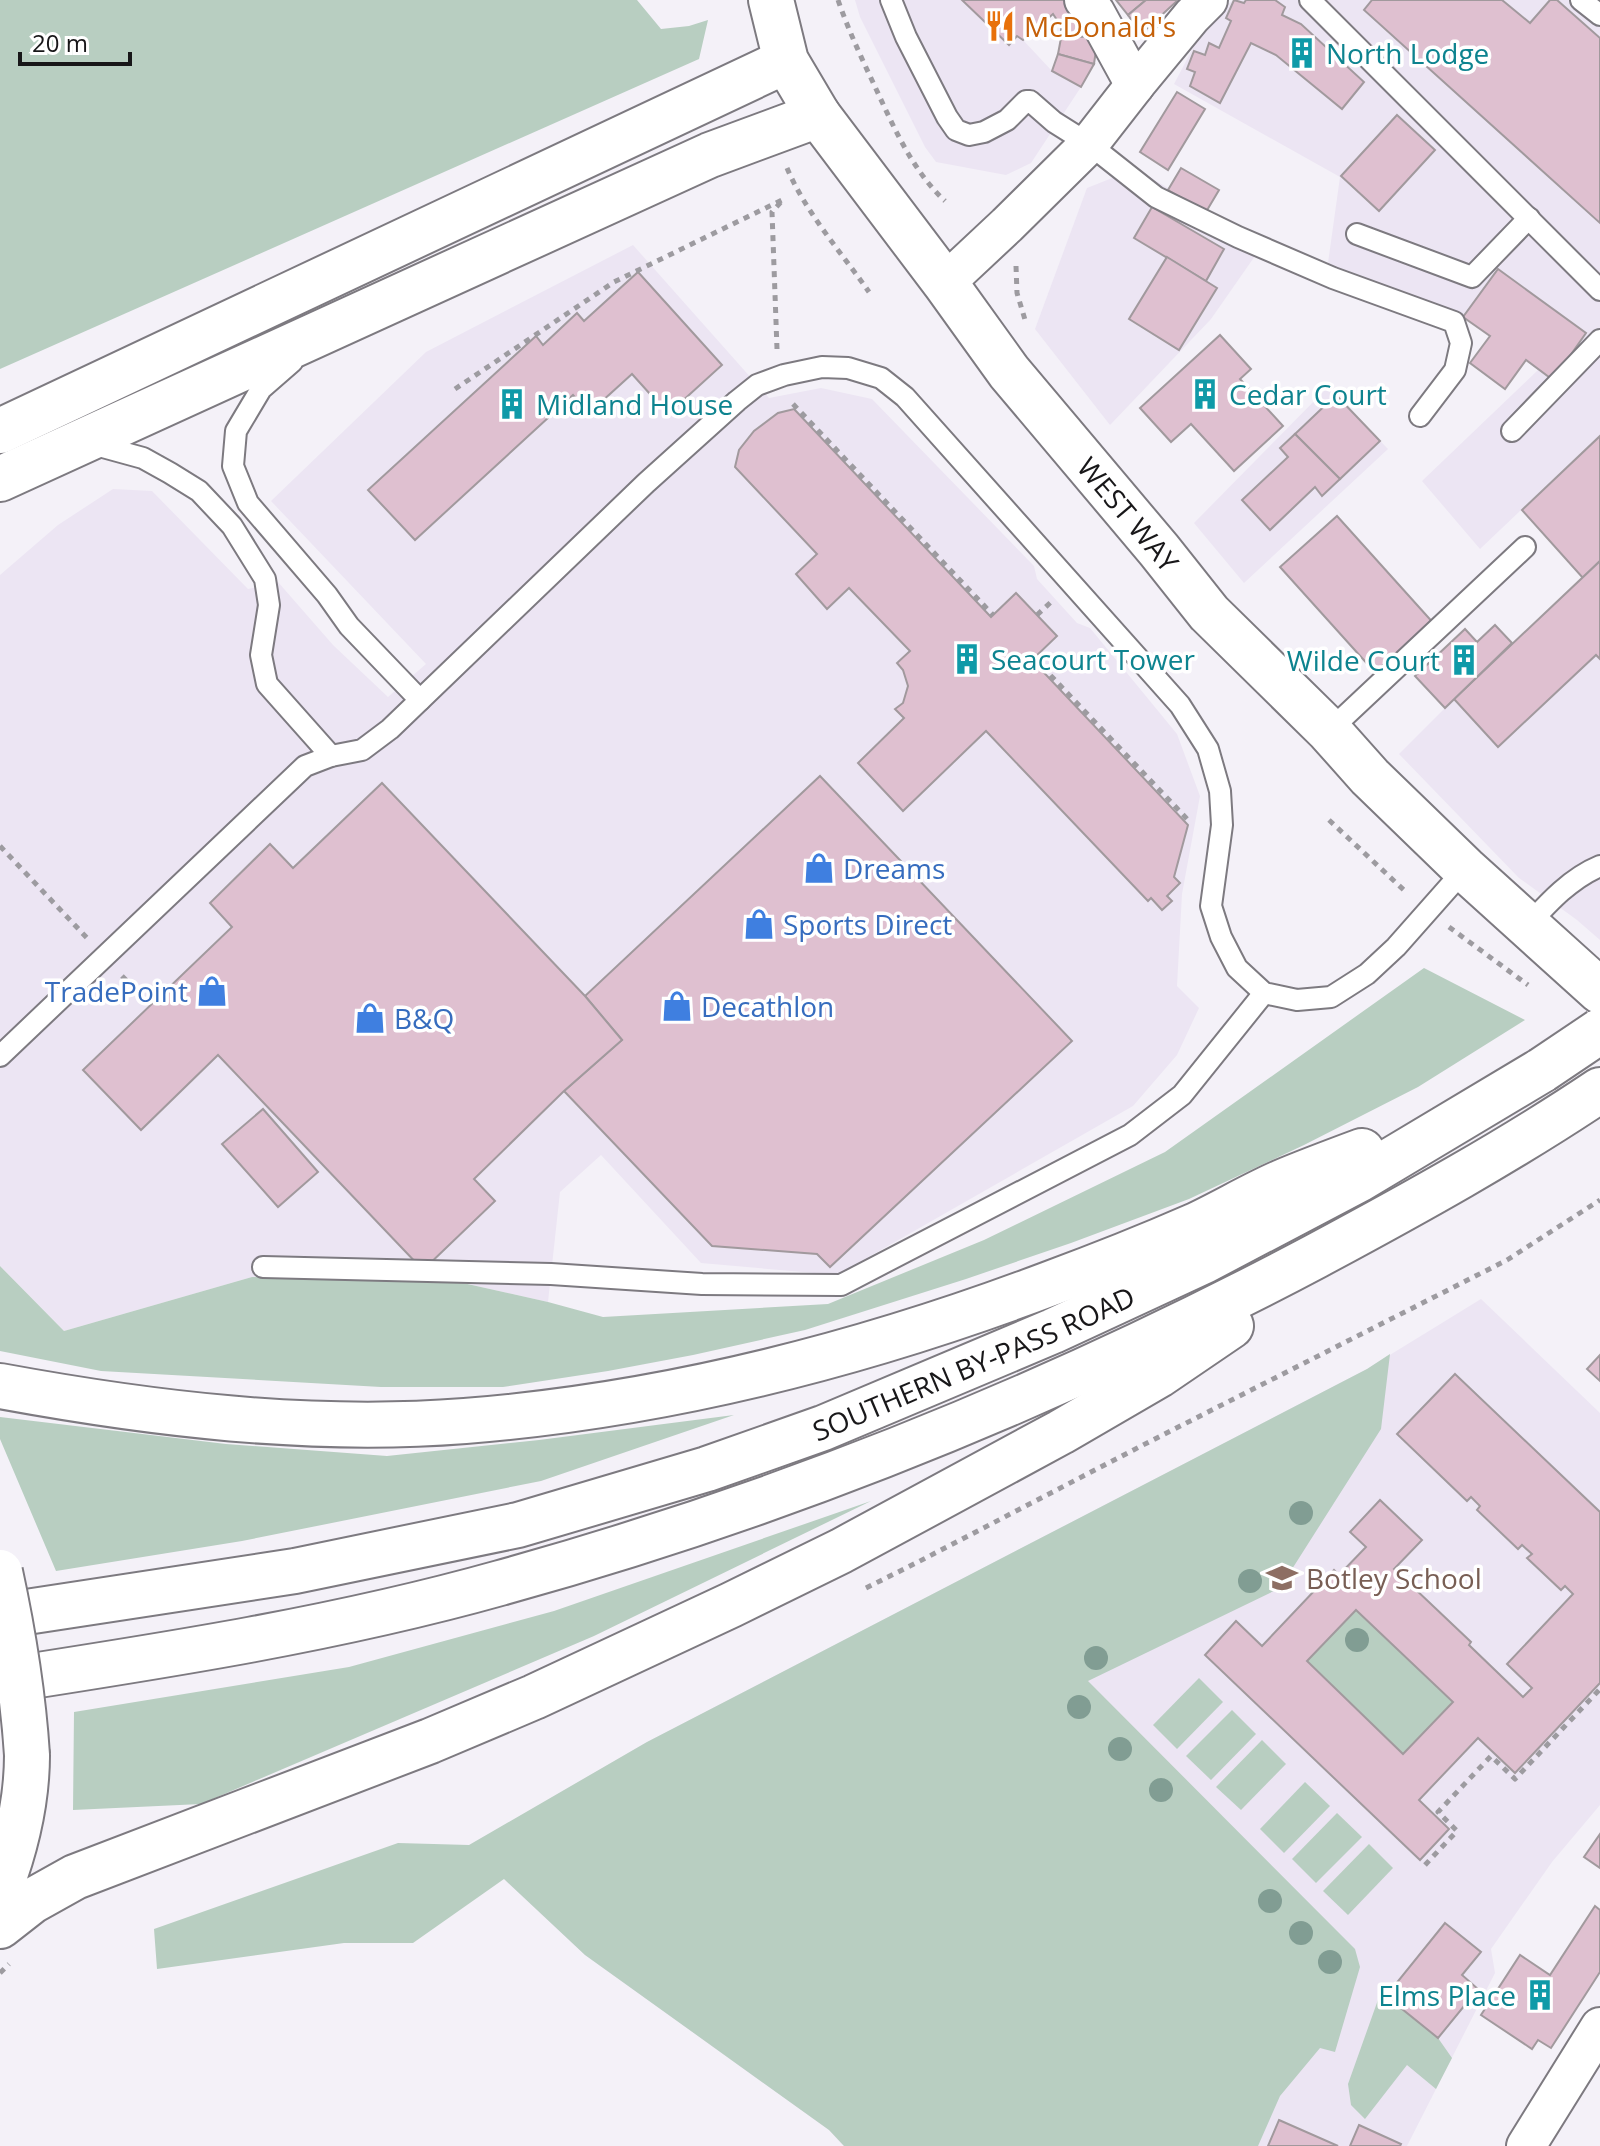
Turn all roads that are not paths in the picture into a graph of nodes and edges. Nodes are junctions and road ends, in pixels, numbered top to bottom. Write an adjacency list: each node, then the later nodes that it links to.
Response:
1 (771, 0): 8 (main road, WEST WAY)
2 (891, 0): 11 (lane)
3 (1084, 0): 9 (street)
4 (1208, 0): 9 (street)
5 (1310, 0): 12 (lane)
6 (1581, 0): 7 (lane)
7 (1600, 15)
8 (786, 61): 10 (main road, WEST WAY); 19 (main road)
9 (1135, 85): 11 (street)
10 (818, 115): 14 (main road, WEST WAY); 16 (main road)
11 (1089, 144): 14 (street); 18 (lane)
12 (1529, 218): 13 (lane); 15 (lane)
13 (1357, 234)
14 (945, 283): 25 (main road, WEST WAY)
15 (1600, 290)
16 (332, 328): 21 (main road); 24 (lane)
17 (1600, 340): 20 (lane)
18 (1420, 416)
19 (0, 431)
20 (1512, 431)
21 (83, 441): 22 (main road); 26 (lane)
22 (0, 479)
23 (1525, 547): 25 (lane)
24 (420, 700): 26 (lane); 31 (lane)
25 (1329, 731): 28 (main road, WEST WAY)
26 (331, 756): 33 (lane)
27 (1600, 866): 29 (lane)
28 (1465, 869): 29 (main road, WEST WAY); 31 (lane)
29 (1528, 925): 30 (main road, WEST WAY)
30 (1590, 979)
31 (1264, 993): 37 (lane)
32 (1600, 1031): 35 (main road, SOUTHERN BY-PASS ROAD, bridge)
33 (0, 1056)
34 (1591, 1096): 36 (main road, SOUTHERN BY-PASS ROAD)
35 (1498, 1098): 38 (main road); 40 (main road, SOUTHERN BY-PASS ROAD)
36 (1388, 1217): 41 (main road, SOUTHERN BY-PASS ROAD); 43 (main road)
37 (263, 1267)
38 (0, 1386)
39 (0, 1572): 42 (main road, bridge)
40 (0, 1616)
41 (0, 1681)
42 (0, 1889)
43 (0, 1926)
44 (1600, 2027): 45 (street)
45 (1526, 2146)

